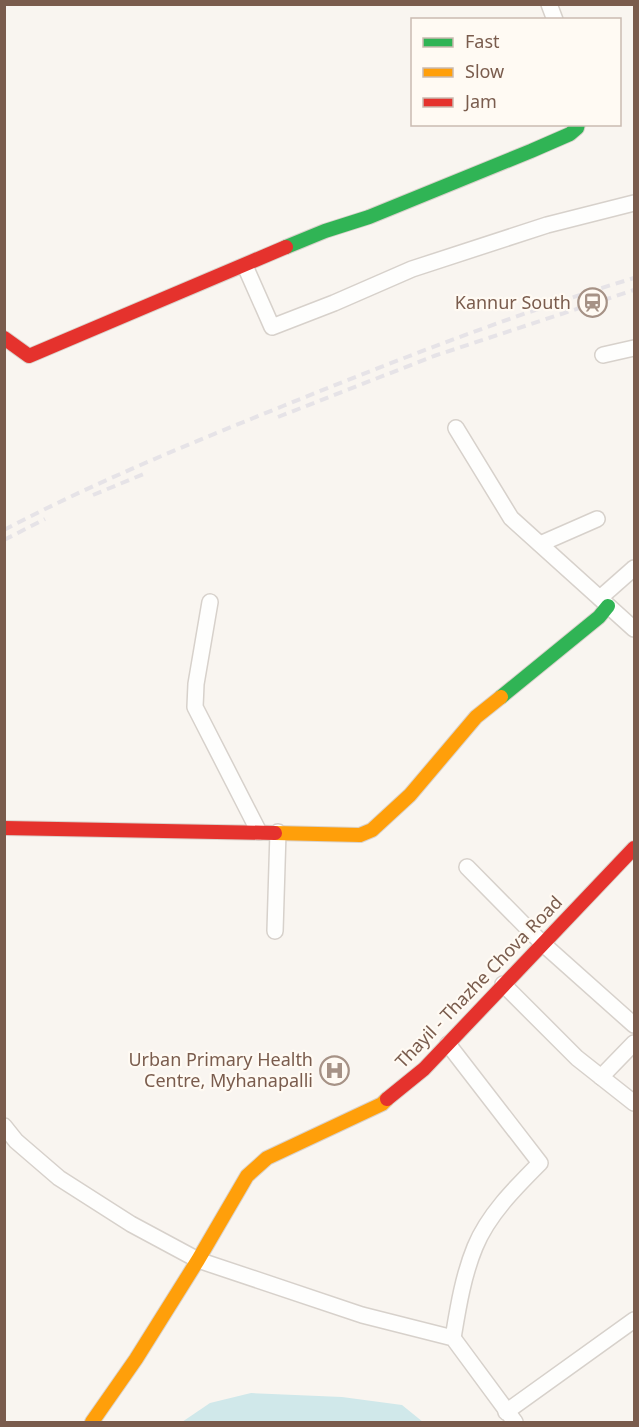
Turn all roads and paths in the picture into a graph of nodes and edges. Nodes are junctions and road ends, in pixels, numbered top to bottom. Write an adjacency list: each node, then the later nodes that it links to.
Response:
1 (578, 126): 3 (street)
2 (634, 203): 3 (street)
3 (245, 266): 4 (street)
4 (4, 338)
5 (634, 348): 6 (street)
6 (603, 355)
7 (456, 428): 9 (street)
8 (597, 519): 9 (street)
9 (540, 544): 12 (street)
10 (634, 567): 12 (street)
11 (210, 602): 15 (street)
12 (604, 602): 13 (street); 16 (street)
13 (634, 629)
14 (4, 828): 15 (street)
15 (259, 832): 16 (street)
16 (278, 832): 19 (street)
17 (634, 848): 20 (street, Thayil - Thazhe Chova Road)
18 (466, 867): 20 (street)
19 (275, 931)
20 (542, 943): 21 (street, Thayil - Thazhe Chova Road); 22 (street)
21 (503, 984): 24 (street, Thayil - Thazhe Chova Road); 25 (street)
22 (634, 1025)
23 (634, 1043): 25 (street)
24 (447, 1044): 28 (street, Thayil - Thazhe Chova Road); 30 (street)
25 (601, 1077): 26 (street)
26 (634, 1103)
27 (4, 1126): 28 (street)
28 (198, 1260): 30 (street); 32 (street, Thayil - Thazhe Chova Road)
29 (634, 1320): 31 (street)
30 (453, 1338): 31 (street)
31 (510, 1417)
32 (92, 1422)

